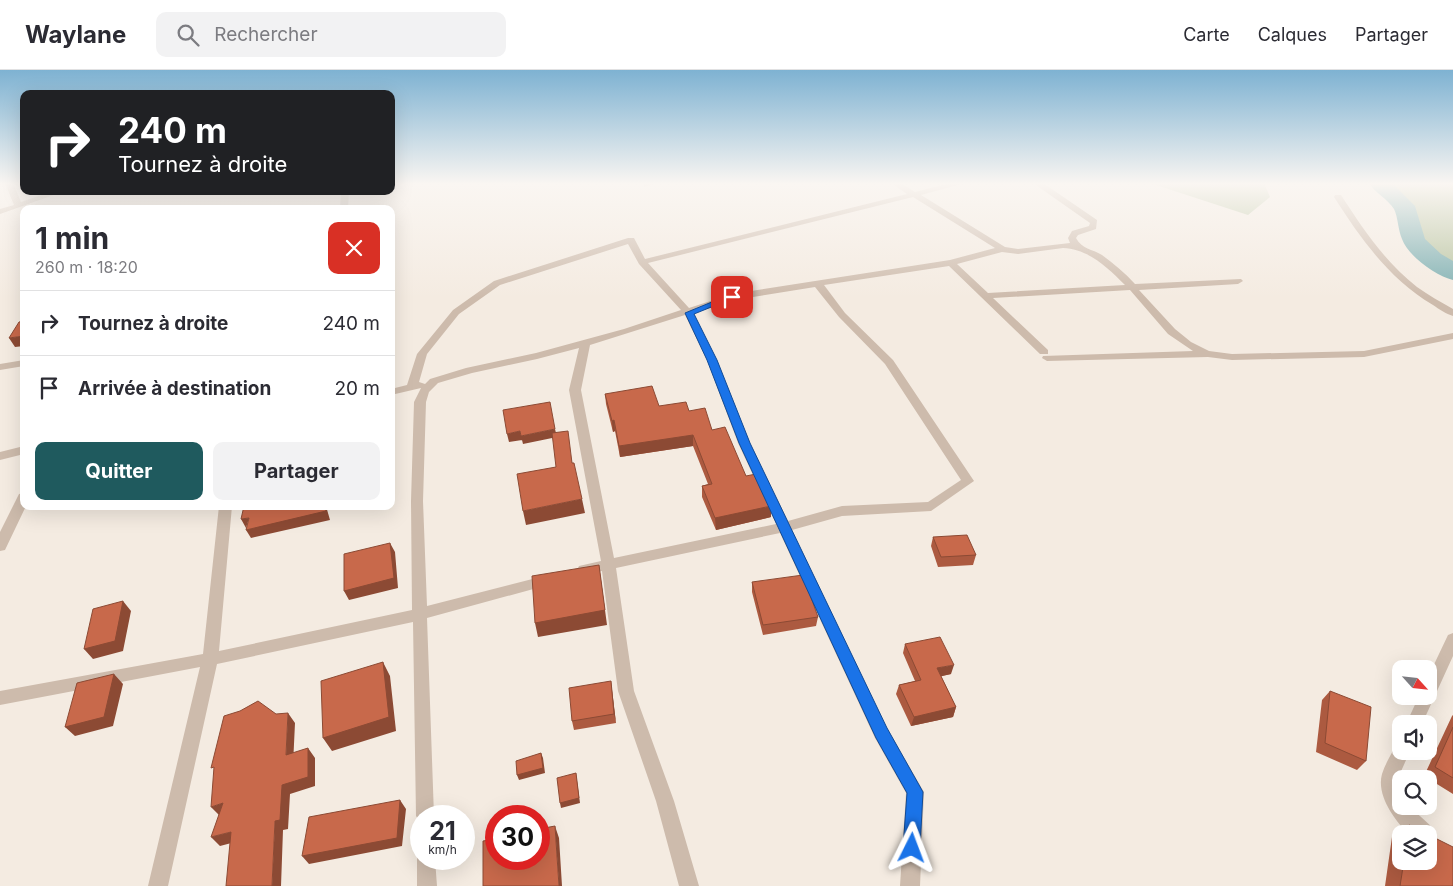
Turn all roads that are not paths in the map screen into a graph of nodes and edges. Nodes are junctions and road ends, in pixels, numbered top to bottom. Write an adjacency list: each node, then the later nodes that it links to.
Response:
1 (801, 221): 7 (street)
2 (956, 221): 6 (street)
3 (1093, 221): 5 (street)
4 (1354, 221): 14 (street)
5 (1076, 246): 6 (street); 11 (street)
6 (1002, 249): 8 (street)
7 (642, 262): 13 (street); 21 (street)
8 (951, 263): 10 (street); 12 (street)
9 (1238, 281): 11 (street)
10 (818, 284): 13 (street); 27 (street)
11 (1132, 286): 12 (street); 17 (street)
12 (985, 296): 17 (street)
13 (689, 313): 16 (street); 27 (street)
14 (1453, 313)
15 (1453, 336): 17 (street)
16 (586, 342): 20 (street); 29 (street)
17 (1208, 354)
18 (20, 364): 19 (street)
19 (0, 367)
20 (434, 381): 21 (street); 30 (street)
21 (412, 387): 22 (street)
22 (395, 390)
23 (20, 451): 24 (street)
24 (0, 456)
25 (20, 505): 28 (street)
26 (226, 510): 32 (street)
27 (784, 527): 29 (street); 42 (street)
28 (0, 546)
29 (608, 564): 30 (street); 41 (street)
30 (420, 614): 32 (street); 36 (street)
31 (1453, 638): 33 (street)
32 (210, 659): 34 (street); 39 (street)
33 (1438, 672)
34 (0, 698)
35 (1398, 760): 37 (street)
36 (425, 805)
37 (1414, 825)
38 (426, 870): 40 (street)
39 (158, 886)
40 (427, 886)
41 (689, 886)
42 (910, 886)

